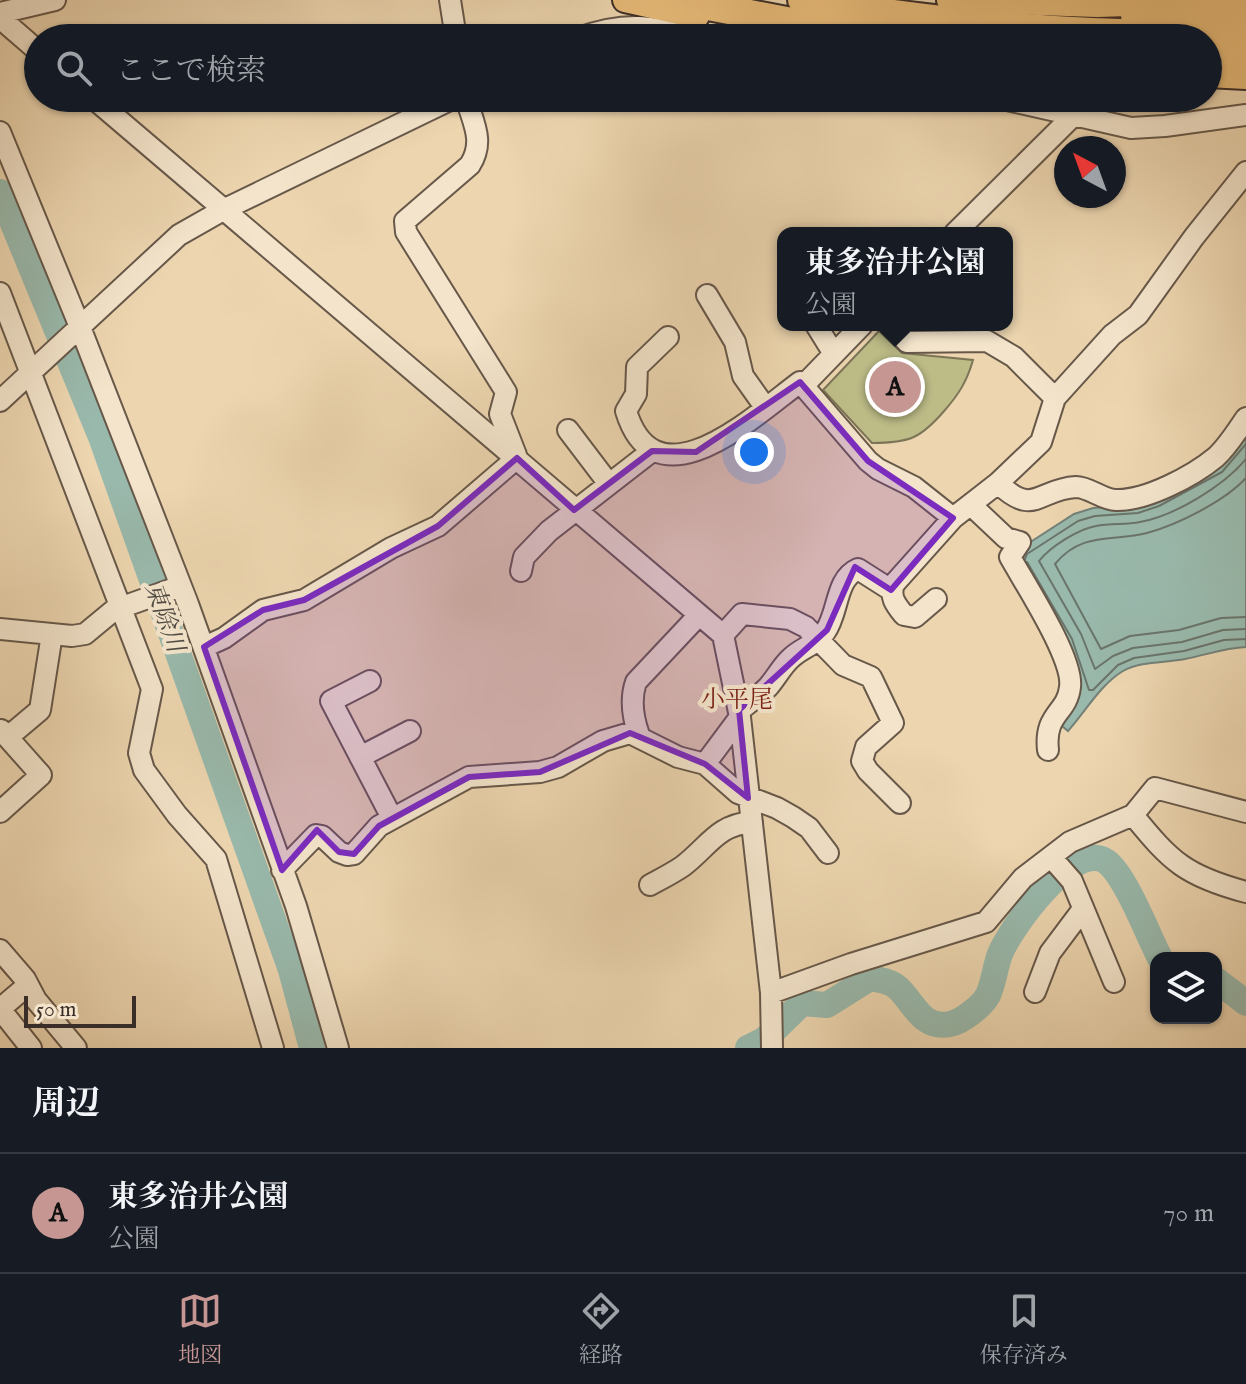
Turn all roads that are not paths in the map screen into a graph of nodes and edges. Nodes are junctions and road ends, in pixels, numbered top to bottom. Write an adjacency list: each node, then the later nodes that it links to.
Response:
1 (55, 0): 9 (street)
2 (450, 0): 10 (street)
3 (625, 0): 11 (main road)
4 (677, 0): 8 (highway)
5 (949, 0): 6 (main road)
6 (1235, 0)
7 (1246, 9): 14 (highway)
8 (805, 13): 12 (highway); 13 (highway)
9 (0, 16): 17 (street)
10 (454, 24)
11 (748, 24)
12 (856, 24)
13 (874, 24)
14 (904, 24)
15 (1222, 33): 16 (highway)
16 (1246, 33)
17 (24, 38)
18 (1246, 54): 19 (highway)
19 (1222, 55)
20 (1222, 65): 21 (main road)
21 (1246, 66)
22 (1222, 74): 23 (highway)
23 (1246, 75)
24 (109, 112): 32 (street)
25 (425, 112): 32 (street)
26 (470, 112): 50 (street)
27 (1065, 112): 28 (street)
28 (1075, 114): 29 (street); 33 (street)
29 (1246, 115)
30 (0, 132): 36 (street)
31 (1246, 172): 44 (street)
32 (223, 210): 36 (street); 50 (street)
33 (961, 227)
34 (0, 293): 42 (street)
35 (707, 295): 46 (street)
36 (80, 327): 42 (street); 57 (street)
37 (820, 331): 41 (street)
38 (856, 331): 41 (street)
39 (897, 331): 44 (street)
40 (668, 337): 49 (street)
41 (834, 354): 43 (street)
42 (38, 368): 45 (street); 60 (street)
43 (803, 386): 46 (street); 55 (street)
44 (1055, 398): 51 (street)
45 (0, 401)
46 (765, 407): 49 (street)
47 (1246, 418): 51 (street)
48 (568, 430): 52 (street)
49 (652, 451): 52 (street)
50 (517, 458): 54 (street); 66 (street)
51 (998, 483): 53 (street)
52 (609, 484): 54 (street)
53 (971, 505): 55 (street); 72 (street)
54 (574, 510): 56 (street); 61 (street)
55 (953, 518): 58 (street)
56 (521, 571)
57 (181, 586): 60 (street); 66 (street)
58 (891, 590): 59 (street); 65 (street)
59 (936, 599)
60 (122, 608): 63 (street); 95 (street)
61 (699, 615): 64 (street); 71 (street)
62 (0, 629): 63 (street)
63 (52, 634): 70 (street)
64 (723, 635): 65 (street); 68 (street)
65 (819, 640): 68 (street); 76 (street)
66 (204, 647): 84 (street)
67 (370, 681): 73 (street)
68 (739, 714): 74 (street); 75 (street)
69 (410, 731): 73 (street)
70 (4, 733): 78 (street)
71 (639, 735): 74 (street); 80 (street)
72 (1048, 750)
73 (360, 757): 80 (street)
74 (705, 764): 75 (street)
75 (748, 798): 81 (street); 82 (street)
76 (900, 803)
77 (1244, 808): 79 (street)
78 (0, 812)
79 (1133, 815): 83 (street); 86 (street)
80 (392, 818): 84 (street)
81 (752, 822): 85 (street); 92 (street)
82 (828, 853)
83 (1051, 857): 87 (street); 92 (street)
84 (282, 870): 96 (street)
85 (650, 885)
86 (1246, 892)
87 (1083, 909): 89 (street); 91 (street)
88 (0, 950): 90 (street)
89 (1114, 982)
90 (28, 985): 93 (street); 94 (street)
91 (1035, 992)
92 (771, 993): 97 (street)
93 (31, 1048)
94 (76, 1048)
95 (273, 1048)
96 (338, 1048)
97 (772, 1048)

